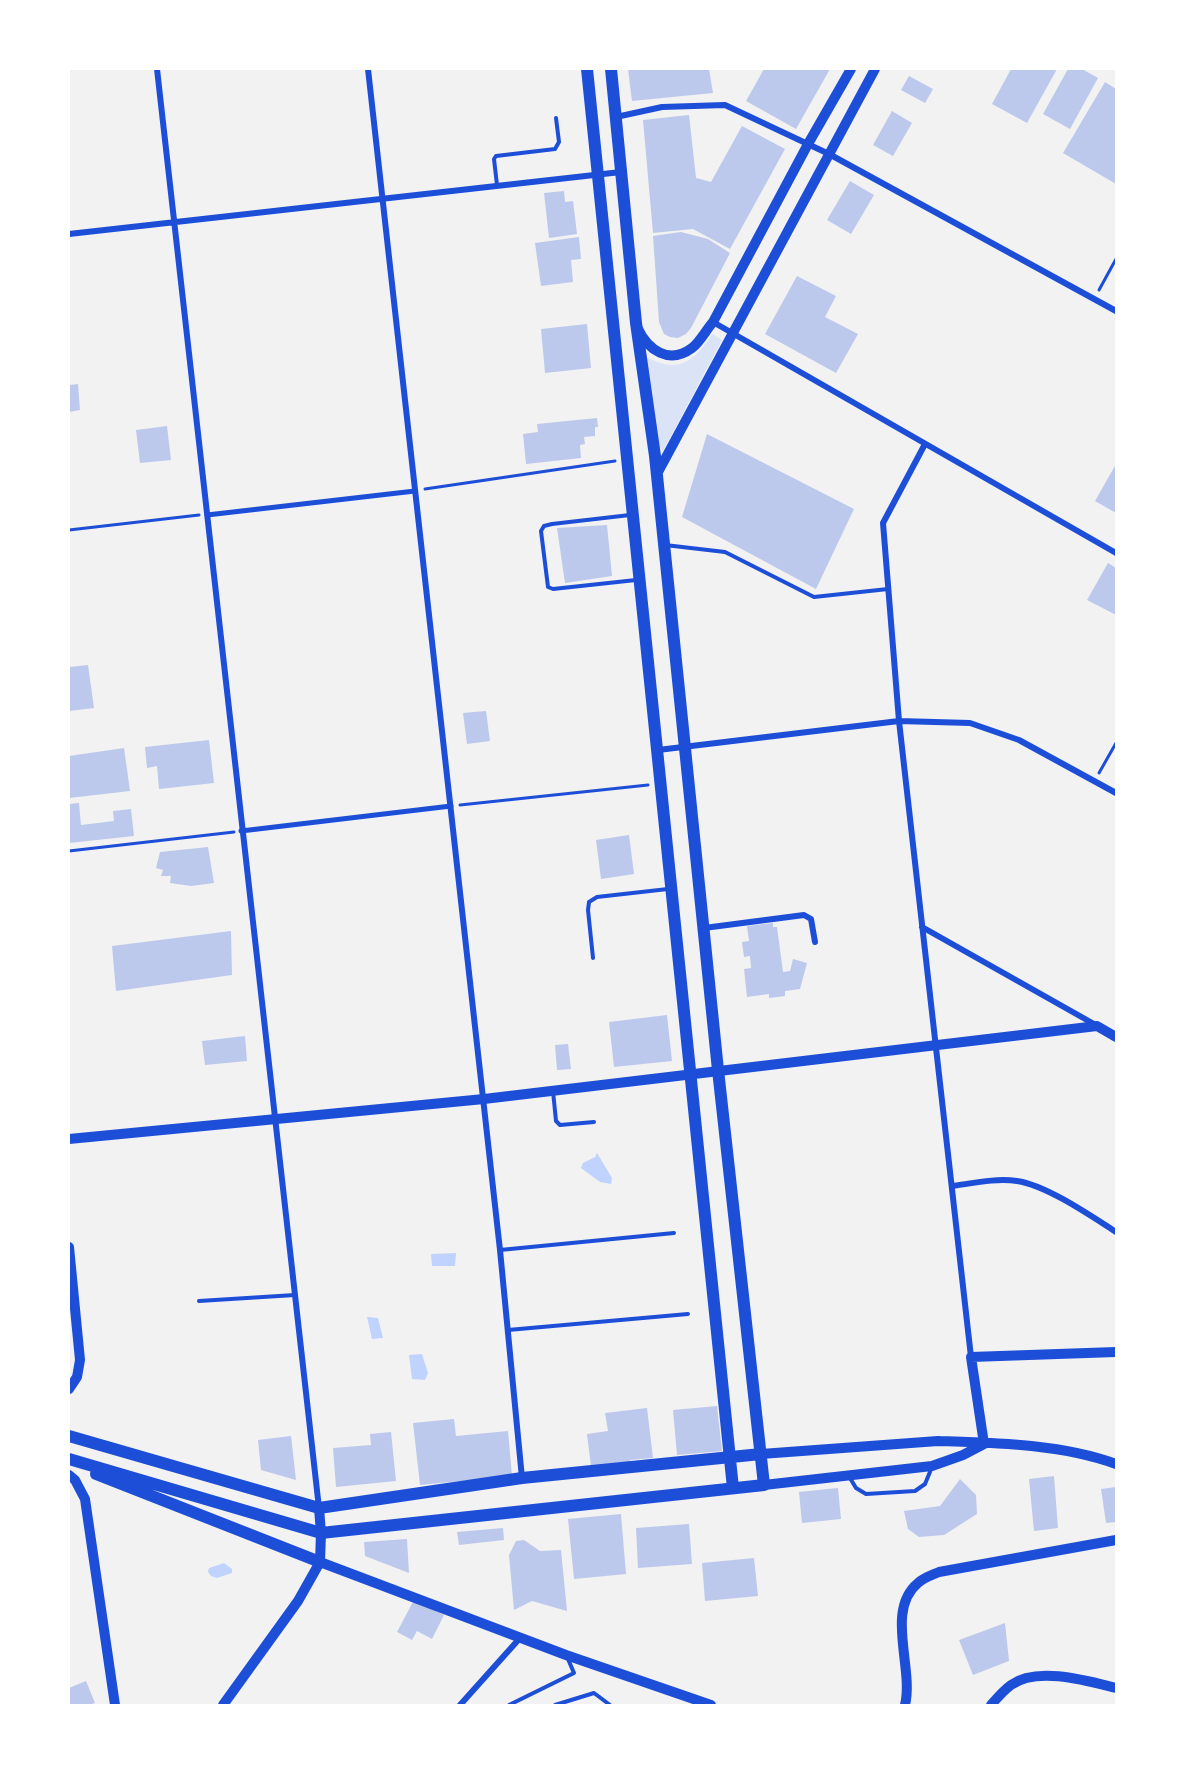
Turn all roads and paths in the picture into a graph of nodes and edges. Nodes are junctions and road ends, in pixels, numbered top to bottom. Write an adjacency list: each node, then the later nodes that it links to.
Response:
1 (157, 69): 15 (street)
2 (368, 69): 14 (street)
3 (587, 69): 12 (main road)
4 (611, 69): 7 (main road)
5 (851, 69): 9 (street)
6 (875, 69): 10 (street)
7 (616, 117): 9 (street); 11 (main road)
8 (556, 118): 13 (lane)
9 (808, 144): 10 (street); 20 (street)
10 (829, 154): 18 (street); 22 (street)
11 (622, 172): 12 (street); 21 (main road)
12 (598, 175): 13 (street); 24 (main road)
13 (497, 186): 14 (street)
14 (382, 199): 15 (street); 26 (street)
15 (174, 222): 16 (street); 27 (street)
16 (69, 234)
17 (1116, 259): 18 (path)
18 (1094, 299): 19 (street)
19 (1116, 312)
20 (713, 322): 21 (street); 22 (street)
21 (636, 323): 25 (main road)
22 (733, 333): 23 (street); 25 (street)
23 (926, 444): 31 (street); 33 (street)
24 (628, 459): 26 (path); 28 (main road)
25 (657, 474): 30 (main road)
26 (415, 491): 27 (street); 41 (street)
27 (207, 514): 29 (path); 42 (street)
28 (634, 514): 32 (main road); 32 (lane)
29 (69, 530)
30 (665, 545): 33 (lane); 36 (main road)
31 (1116, 552)
32 (641, 579): 37 (main road)
33 (888, 589): 34 (street)
34 (899, 721): 36 (street); 38 (street); 45 (street)
35 (1116, 743): 38 (path)
36 (685, 747): 37 (street); 46 (main road)
37 (658, 750): 39 (main road)
38 (1094, 781): 40 (street)
39 (661, 783): 41 (path); 44 (main road)
40 (1116, 794)
41 (451, 806): 42 (street); 55 (street)
42 (241, 831): 43 (path); 56 (street)
43 (69, 851)
44 (672, 889): 48 (lane); 53 (main road)
45 (922, 927): 49 (street); 51 (street)
46 (704, 928): 47 (street); 52 (main road)
47 (815, 942)
48 (593, 958)
49 (1097, 1026): 50 (street); 51 (street)
50 (1116, 1037)
51 (936, 1045): 52 (street); 59 (street)
52 (718, 1070): 53 (street); 73 (main road)
53 (691, 1074): 54 (street); 74 (main road)
54 (553, 1091): 55 (street); 57 (lane)
55 (484, 1099): 56 (street); 63 (street)
56 (275, 1119): 58 (street); 64 (street)
57 (594, 1122)
58 (69, 1139)
59 (953, 1186): 60 (street); 69 (street)
60 (1116, 1232)
61 (674, 1233): 63 (lane)
62 (69, 1247): 70 (street)
63 (500, 1250): 67 (street)
64 (295, 1295): 65 (lane); 84 (street)
65 (199, 1301)
66 (688, 1314): 67 (lane)
67 (508, 1330): 81 (street)
68 (1116, 1352): 69 (street)
69 (971, 1357): 72 (street)
70 (69, 1389)
71 (69, 1436): 84 (main road)
72 (984, 1444): 73 (street); 76 (street); 78 (street)
73 (761, 1454): 74 (main road); 82 (main road)
74 (730, 1457): 81 (main road); 83 (main road)
75 (69, 1459): 77 (main road)
76 (1116, 1464)
77 (86, 1465): 85 (main road); 87 (main road)
78 (932, 1467): 80 (street); 80 (lane)
79 (69, 1475): 91 (street)
80 (849, 1476): 82 (street)
81 (522, 1478): 84 (main road)
82 (764, 1485): 83 (main road)
83 (733, 1488): 85 (main road)
84 (319, 1508): 85 (street)
85 (321, 1533): 87 (street)
86 (1116, 1540): 98 (street)
87 (320, 1562): 88 (street); 92 (street)
88 (520, 1638): 89 (street); 93 (street)
89 (566, 1655): 94 (lane); 97 (street)
90 (1116, 1688): 99 (street)
91 (115, 1705)
92 (224, 1705)
93 (460, 1705)
94 (509, 1705)
95 (555, 1705): 96 (lane)
96 (610, 1705)
97 (711, 1705)
98 (905, 1705)
99 (991, 1705)

